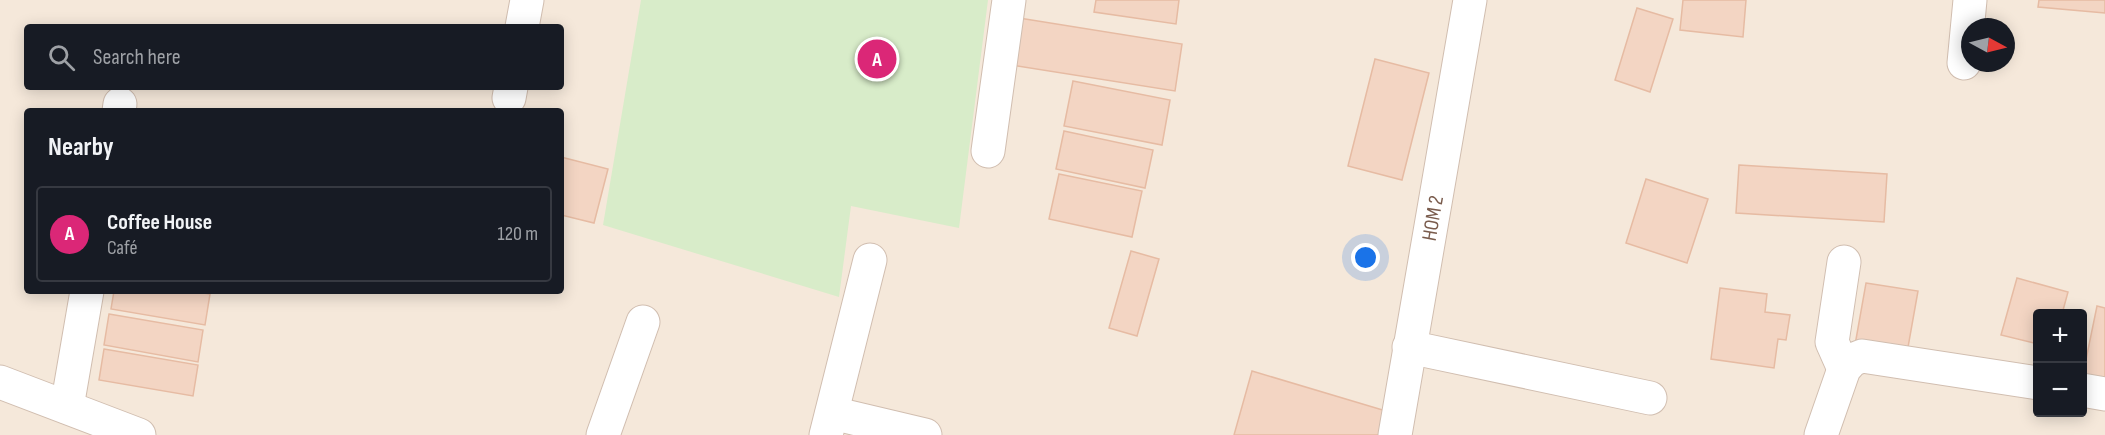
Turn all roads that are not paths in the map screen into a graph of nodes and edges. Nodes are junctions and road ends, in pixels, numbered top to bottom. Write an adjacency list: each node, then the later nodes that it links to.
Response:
1 (527, 0): 6 (street)
2 (1009, 0): 7 (street)
3 (1470, 0): 12 (street, HOM 2)
4 (1970, 0): 5 (street)
5 (1968, 18)
6 (523, 24)
7 (988, 152)
8 (870, 260): 20 (street)
9 (1844, 262): 13 (street)
10 (86, 294): 19 (street)
11 (643, 322): 22 (street)
12 (1409, 347): 18 (street); 24 (street, HOM 2)
13 (1844, 369): 15 (street); 25 (street)
14 (0, 382): 19 (street)
15 (2033, 382)
16 (2087, 391): 17 (street)
17 (2105, 394)
18 (1650, 398)
19 (67, 407): 21 (street)
20 (829, 424): 23 (street)
21 (139, 435)
22 (603, 435)
23 (925, 435)
24 (1395, 435)
25 (1821, 435)

